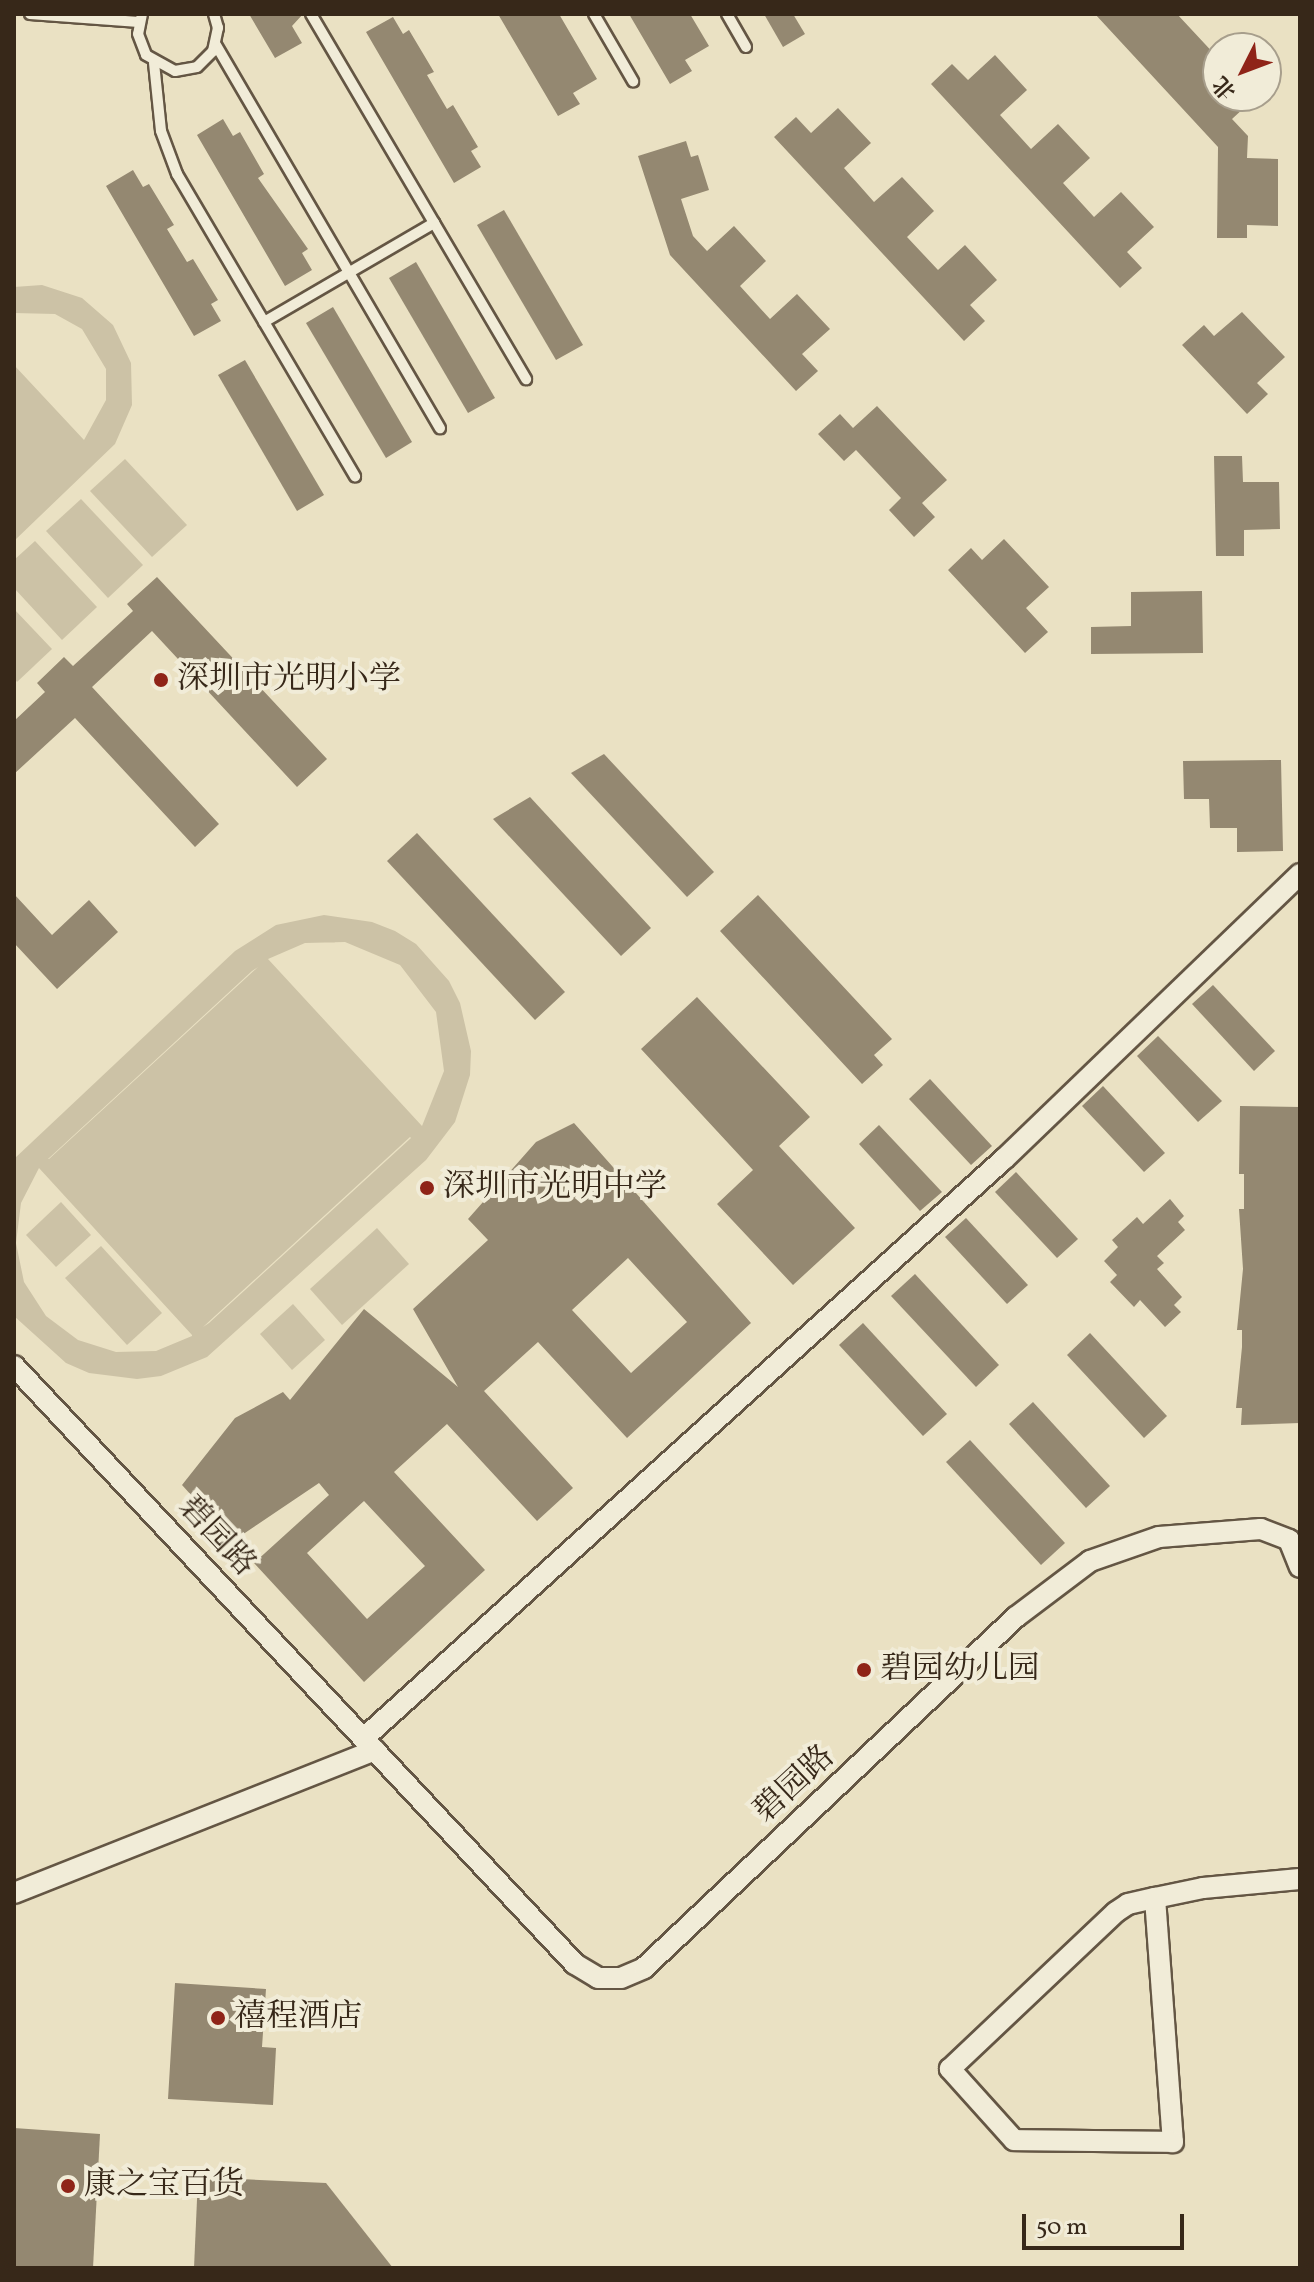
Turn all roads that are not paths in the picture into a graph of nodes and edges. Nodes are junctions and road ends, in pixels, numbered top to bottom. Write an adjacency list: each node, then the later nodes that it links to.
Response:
1 (30, 14): 6 (lane)
2 (214, 14): 7 (lane)
3 (311, 14): 11 (lane)
4 (594, 14): 10 (lane)
5 (727, 14): 8 (lane)
6 (141, 18): 9 (lane)
7 (216, 45): 9 (lane); 12 (lane)
8 (746, 47)
9 (154, 63): 13 (lane)
10 (633, 81)
11 (434, 223): 12 (lane); 14 (lane)
12 (349, 273): 13 (lane); 15 (lane)
13 (264, 322): 16 (lane)
14 (526, 379)
15 (440, 428)
16 (355, 476)
17 (1300, 874): 20 (street)
18 (14, 1366): 20 (street, 碧园路)
19 (1300, 1567): 20 (street, 碧园路)
20 (370, 1744): 22 (street)
21 (1300, 1879): 23 (street)
22 (14, 1893)
23 (1155, 1898): 23 (street)

